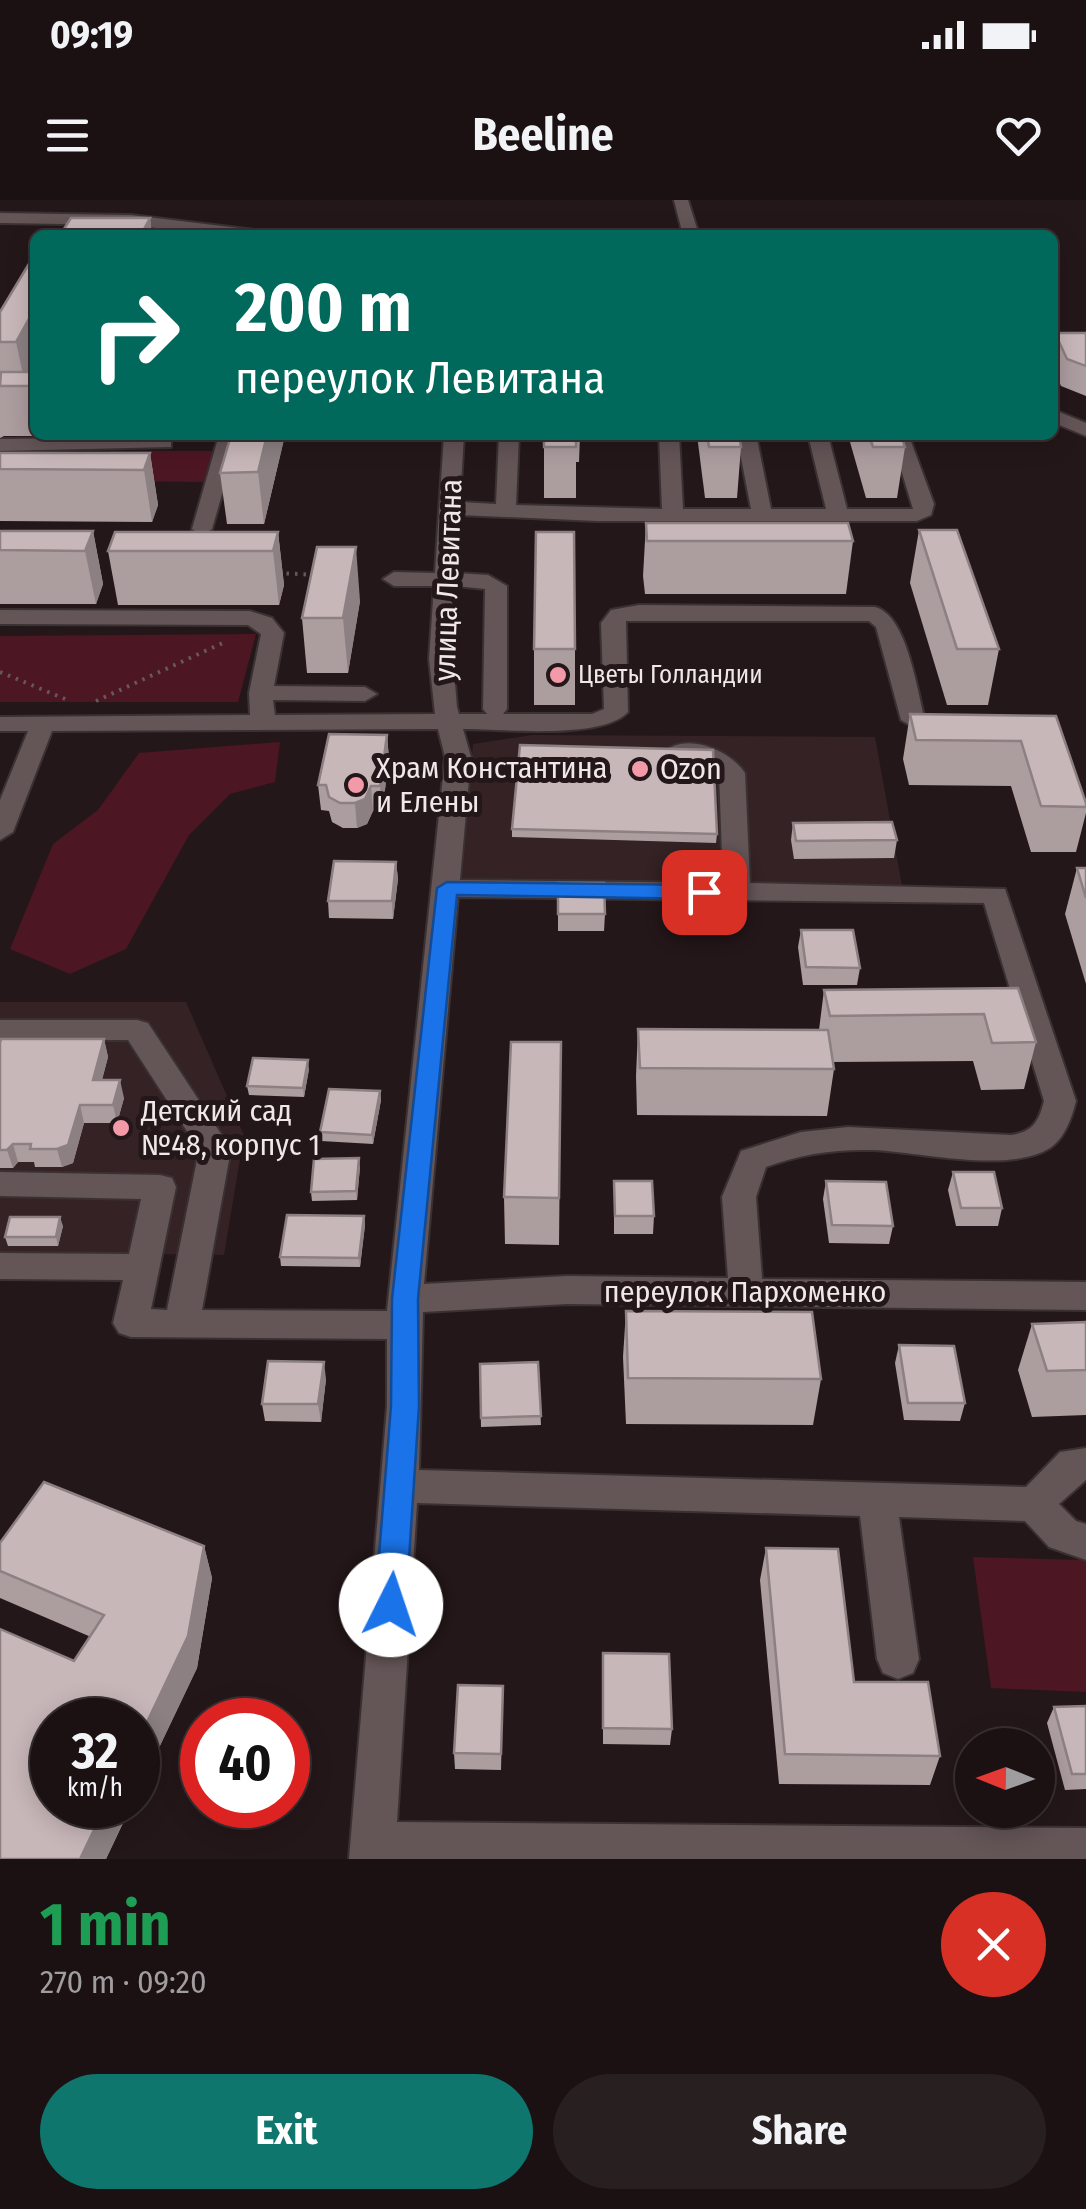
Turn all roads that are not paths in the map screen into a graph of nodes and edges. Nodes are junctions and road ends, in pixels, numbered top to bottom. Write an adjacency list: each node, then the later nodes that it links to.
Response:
1 (682, 200): 4 (street)
2 (0, 218): 3 (street)
3 (213, 230)
4 (689, 230)
5 (1058, 418): 6 (street)
6 (1086, 430)
7 (228, 440): 21 (street)
8 (454, 440): 16 (street, улица Левитана)
9 (509, 440): 17 (street)
10 (669, 440): 18 (street)
11 (748, 440): 19 (street)
12 (819, 440): 20 (street)
13 (902, 440): 20 (street)
14 (164, 443): 15 (street)
15 (0, 445)
16 (451, 508): 17 (street); 22 (street, улица Левитана)
17 (506, 508): 18 (street)
18 (673, 515): 19 (street)
19 (762, 515): 20 (street)
20 (838, 515)
21 (202, 528)
22 (447, 580): 23 (street); 27 (street); 28 (street, улица Левитана)
23 (401, 603)
24 (0, 616): 25 (street)
25 (260, 692): 26 (street); 30 (street)
26 (365, 694)
27 (492, 714): 28 (street); 29 (street); 33 (street)
28 (449, 719): 30 (street); 36 (street, улица Левитана)
29 (913, 720)
30 (263, 723): 32 (street)
31 (0, 724): 32 (street)
32 (43, 724): 35 (street)
33 (545, 747)
34 (655, 752): 37 (street)
35 (2, 821)
36 (447, 888): 37 (street); 44 (street, улица Левитана)
37 (737, 892): 42 (street)
38 (0, 1030): 45 (street)
39 (0, 1184): 41 (street)
40 (0, 1266): 41 (street)
41 (143, 1267): 45 (street, переулок Пархоменко)
42 (746, 1292): 43 (street, переулок Пархоменко); 44 (street, переулок Пархоменко)
43 (1086, 1296)
44 (404, 1312): 45 (street, переулок Пархоменко); 47 (street, улица Левитана)
45 (182, 1324)
46 (1086, 1464): 49 (street)
47 (400, 1486): 48 (street); 53 (street, улица Левитана)
48 (877, 1500): 49 (street); 51 (street)
49 (1034, 1504): 50 (street)
50 (1086, 1542)
51 (898, 1659)
52 (1086, 1850): 53 (street)
53 (373, 1852)

